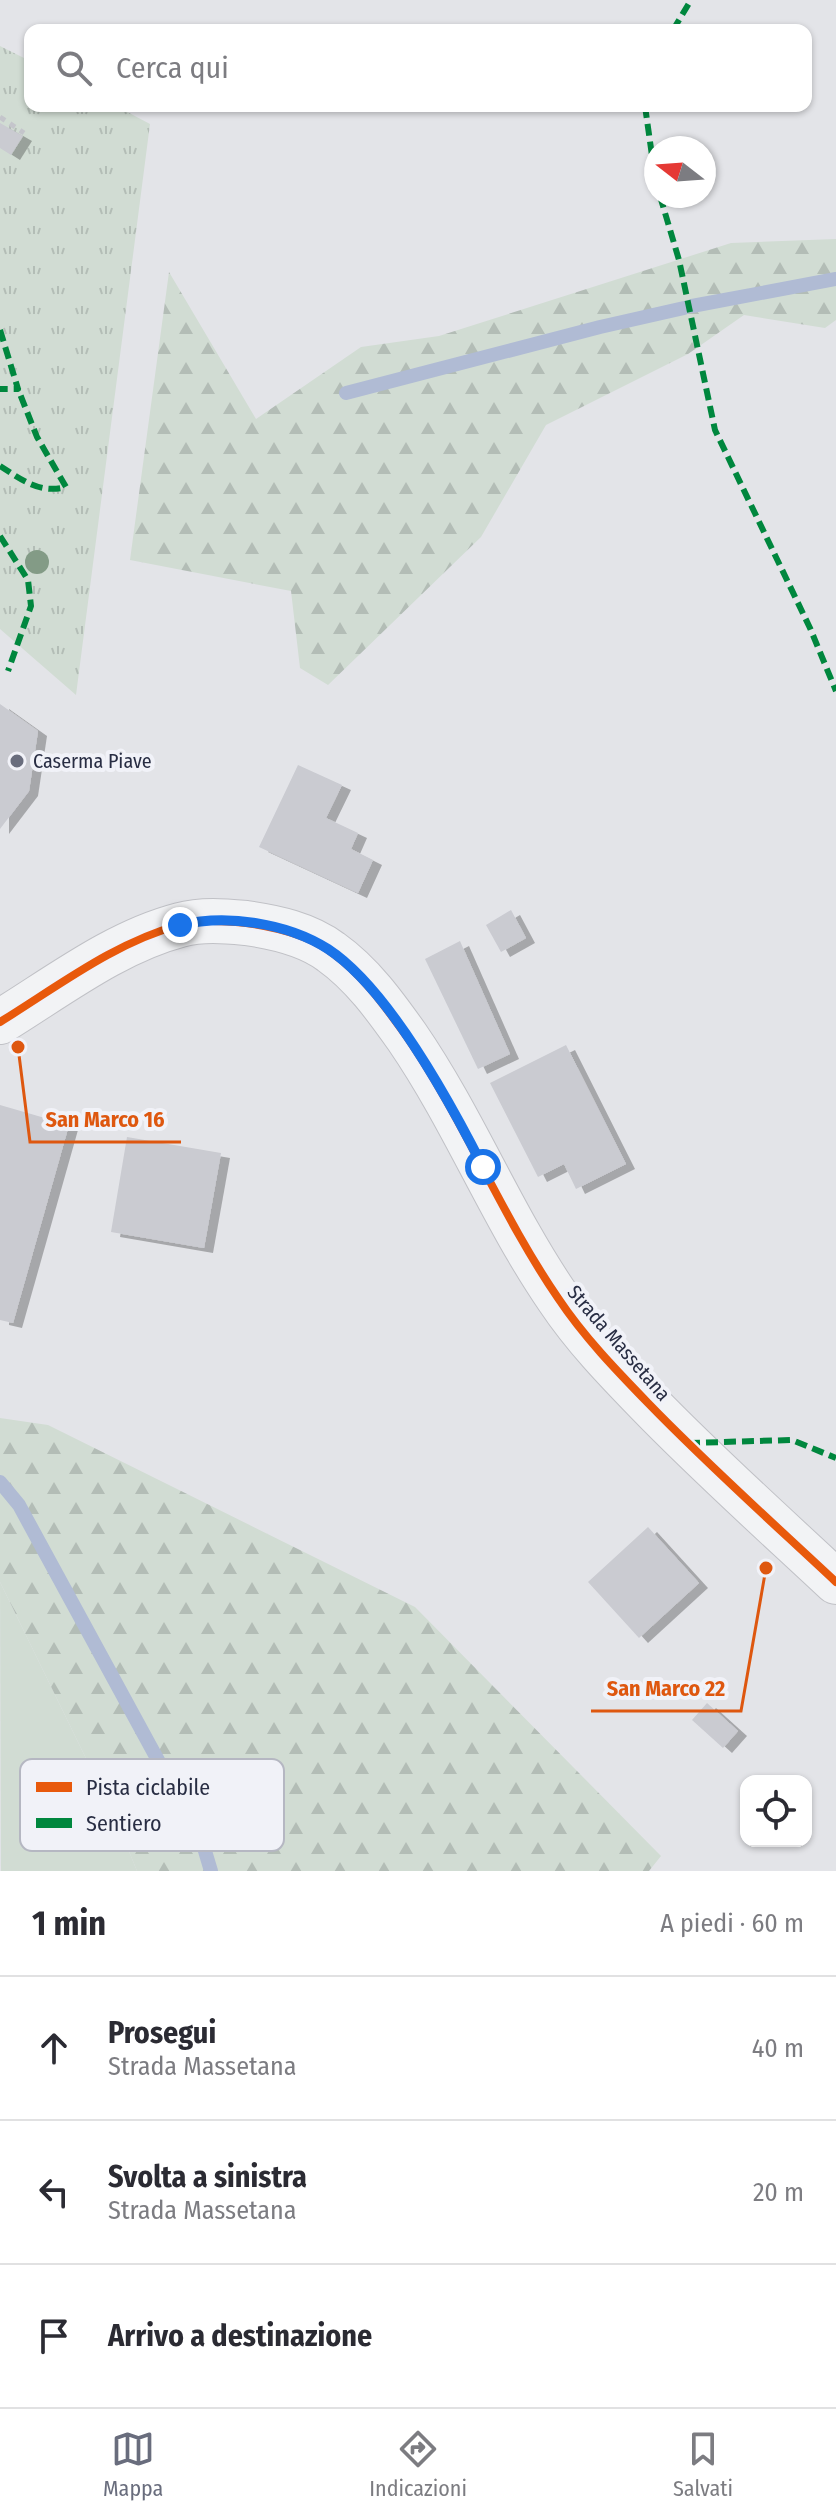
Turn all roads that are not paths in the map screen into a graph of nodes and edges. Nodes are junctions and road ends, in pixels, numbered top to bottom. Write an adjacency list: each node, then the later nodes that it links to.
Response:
1 (0, 1022): 2 (street, Strada Massetana)
2 (836, 1582)

